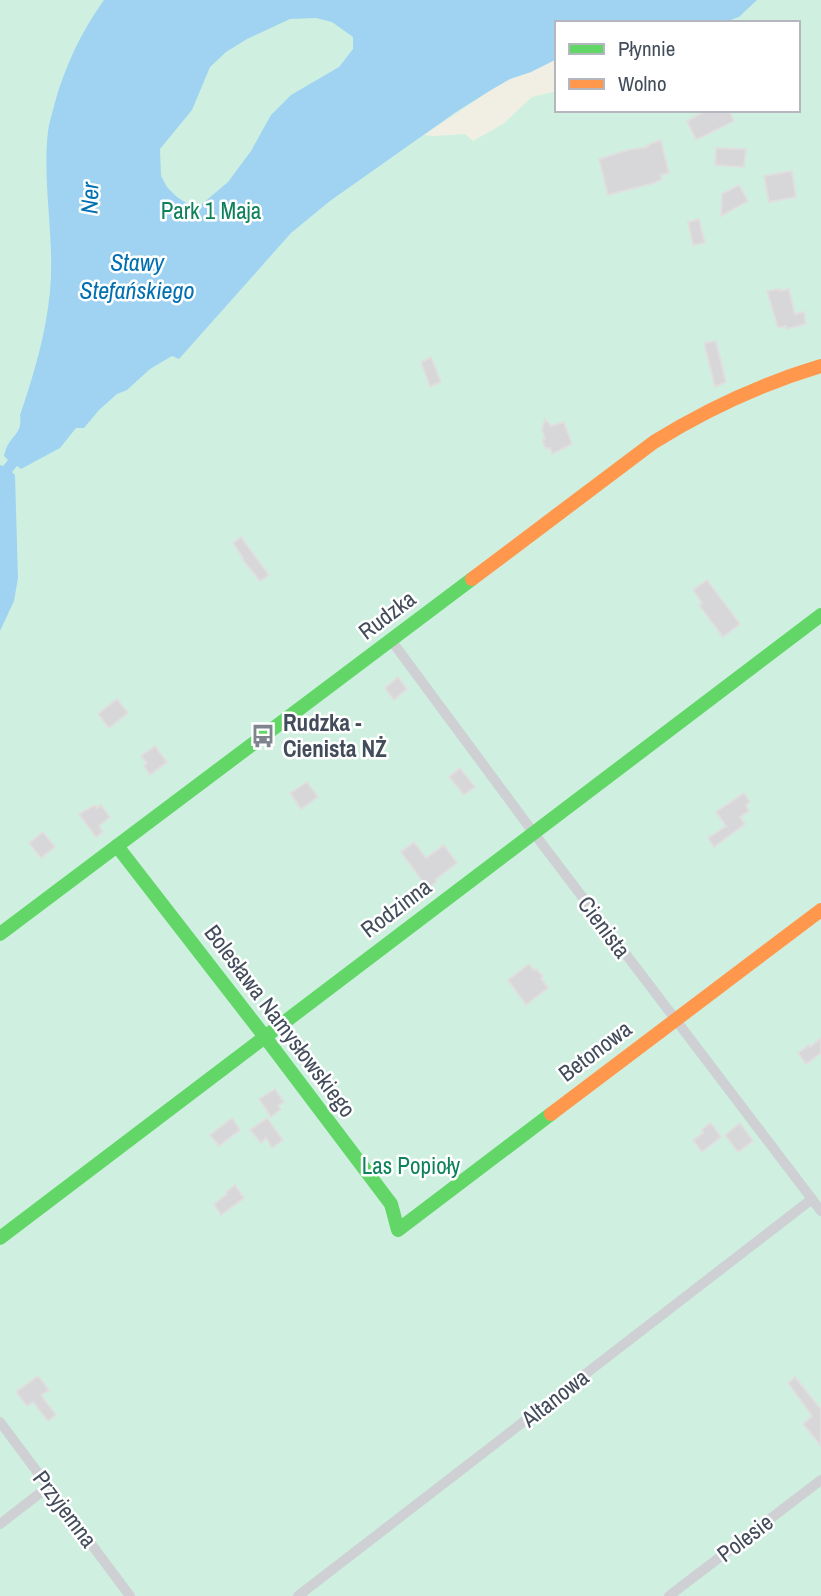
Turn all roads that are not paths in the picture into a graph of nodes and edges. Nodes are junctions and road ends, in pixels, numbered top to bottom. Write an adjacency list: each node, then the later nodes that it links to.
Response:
1 (821, 366): 3 (street, Rudzka)
2 (821, 615): 4 (street, Rodzinna)
3 (391, 640): 4 (street, Cienista); 5 (street, Rudzka)
4 (533, 832): 8 (street, Cienista); 9 (street, Rodzinna)
5 (117, 846): 7 (street, Rudzka); 9 (street, Bolesława Namysłowskiego)
6 (821, 910): 8 (street, Betonowa)
7 (0, 934)
8 (674, 1020): 10 (street, Cienista); 12 (street, Betonowa)
9 (265, 1037): 12 (street, Bolesława Namysłowskiego); 13 (street, Rodzinna)
10 (812, 1199): 11 (street, Cienista); 19 (street, Altanowa)
11 (821, 1211)
12 (398, 1230)
13 (0, 1238)
14 (0, 1422): 16 (street, Przyjemna)
15 (821, 1480): 20 (street, Polesie)
16 (48, 1486): 17 (street); 18 (street, Przyjemna)
17 (0, 1524)
18 (130, 1596)
19 (298, 1596)
20 (668, 1596)

